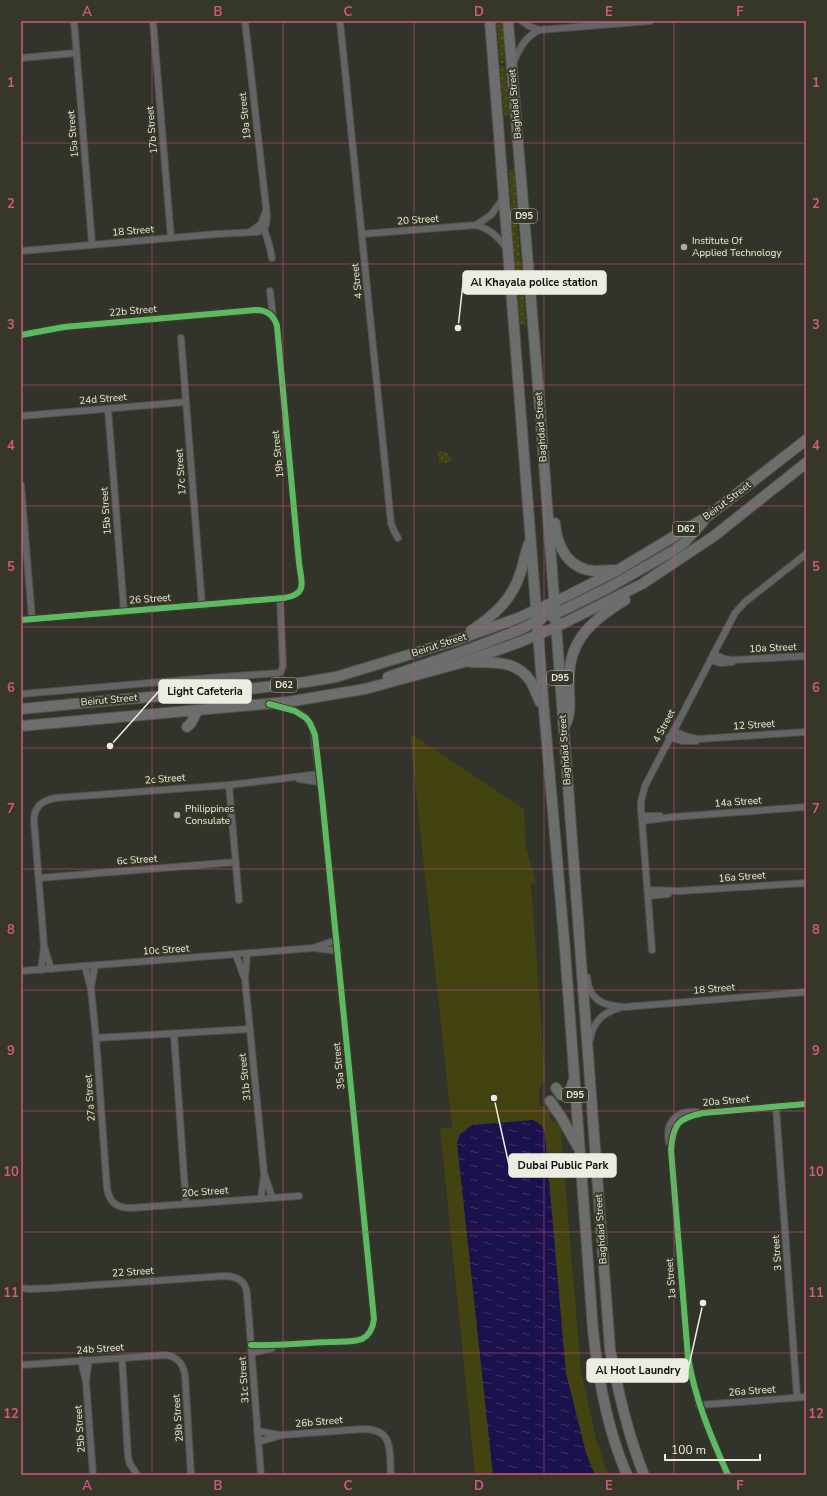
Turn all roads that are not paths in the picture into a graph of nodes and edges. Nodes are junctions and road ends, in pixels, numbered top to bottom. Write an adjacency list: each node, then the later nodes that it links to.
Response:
1 (74, 21): 11 (street, 15a Street)
2 (153, 21): 20 (street, 17b Street)
3 (245, 21): 15 (street, 19a Street)
4 (340, 21): 19 (street, 4 Street)
5 (490, 21): 14 (main road, Baghdad Street / D95)
6 (508, 21): 13 (main road, Baghdad Street / D95)
7 (522, 21): 10 (street)
8 (650, 21): 9 (street)
9 (631, 22): 10 (street)
10 (539, 30): 13 (street)
11 (76, 52): 12 (street); 21 (street, 15a Street)
12 (21, 58)
13 (512, 68): 33 (main road, Baghdad Street / D95)
14 (504, 196): 16 (street); 23 (main road, Baghdad Street / D95)
15 (266, 208): 17 (street); 18 (street)
16 (476, 225): 19 (street, 20 Street); 23 (street, 20 Street)
17 (264, 228): 18 (street, 18 Street); 24 (street)
18 (247, 233): 20 (street, 18 Street)
19 (362, 234): 39 (street, 4 Street)
20 (172, 238): 21 (street, 18 Street)
21 (92, 244): 22 (street, 18 Street)
22 (21, 251)
23 (509, 252): 40 (main road, Baghdad Street / D95)
24 (272, 258)
25 (270, 291): 27 (street)
26 (247, 312): 27 (street, 22b Street); 28 (street, 22b Street); 29 (street, 22b Street)
27 (273, 317): 28 (street)
28 (277, 334): 43 (street, 19b Street)
29 (21, 335)
30 (181, 338): 31 (street, 17c Street)
31 (186, 402): 32 (street, 24d Street); 47 (street, 17c Street)
32 (108, 409): 34 (street, 24d Street); 49 (street, 15b Street)
33 (540, 410): 42 (main road); 46 (main road, Baghdad Street / D95)
34 (21, 416)
35 (806, 440): 38 (main road, Beirut Street / D62)
36 (806, 463): 44 (main road, Beirut Street / D62)
37 (21, 485): 51 (street)
38 (708, 516): 42 (main road, Beirut Street / D62); 50 (main road)
39 (398, 538)
40 (531, 539): 48 (main road, Baghdad Street / D95); 56 (main road)
41 (806, 554): 57 (street, 4 Street)
42 (618, 570): 46 (main road, Beirut Street / D62)
43 (300, 573): 45 (street, 26 Street)
44 (642, 584): 54 (main road, Beirut Street / D62); 70 (main road)
45 (280, 598): 47 (street, 26 Street); 63 (street)
46 (554, 602): 48 (main road, Beirut Street / D62); 50 (main road, Baghdad Street / D95); 53 (main road)
47 (202, 605): 49 (street, 26 Street)
48 (536, 610): 53 (main road, Baghdad Street / D95); 56 (main road, Beirut Street / D62)
49 (124, 611): 51 (street, 26 Street)
50 (555, 613): 54 (main road, Baghdad Street / D95); 55 (main road)
51 (32, 619): 52 (street, 26 Street)
52 (21, 620)
53 (537, 621): 55 (main road, Baghdad Street / D95); 62 (main road)
54 (556, 627): 55 (main road, Beirut Street / D62); 70 (main road, Baghdad Street / D95)
55 (538, 634): 61 (main road, Beirut Street / D62); 66 (main road, Baghdad Street / D95)
56 (458, 640): 65 (main road, Beirut Street / D62)
57 (713, 654): 59 (street, 10a Street); 60 (street, 4 Street)
58 (806, 656): 59 (street, 10a Street)
59 (741, 659): 60 (street, 10a Street)
60 (710, 660): 71 (street, 4 Street)
61 (464, 662): 62 (main road, Beirut Street / D62); 66 (main road)
62 (365, 689): 64 (main road, Beirut Street / D62)
63 (21, 694)
64 (269, 704): 67 (main road, Beirut Street / D62); 75 (street, 35a Street)
65 (21, 709)
66 (544, 710): 107 (main road, Baghdad Street / D95)
67 (197, 711): 68 (main road, Beirut Street / D62); 69 (main road)
68 (21, 726)
69 (187, 727)
70 (563, 729): 86 (main road, Baghdad Street / D95)
71 (673, 731): 73 (street, 4 Street); 74 (street, 12 Street)
72 (806, 732): 74 (street, 12 Street)
73 (669, 737): 74 (street, 12 Street); 80 (street, 4 Street)
74 (703, 739)
75 (318, 774): 76 (street, 2c Street); 77 (street, 35a Street)
76 (291, 778): 77 (street, 2c Street); 78 (street, 2c Street)
77 (319, 782): 87 (street, 35a Street)
78 (229, 784): 81 (street); 82 (street, 2c Street)
79 (806, 807): 80 (street, 14a Street)
80 (642, 818): 84 (street, 4 Street)
81 (236, 862): 82 (street, 6c Street); 85 (street)
82 (39, 878): 88 (street)
83 (806, 883): 84 (street, 16a Street)
84 (648, 893): 90 (street, 4 Street)
85 (239, 900)
86 (578, 928): 102 (street, 18 Street); 106 (main road, Baghdad Street / D95)
87 (337, 940): 89 (street, 10c Street); 91 (street, 35a Street)
88 (44, 946): 96 (street); 97 (street)
89 (313, 948): 91 (street, 10c Street); 92 (street, 10c Street)
90 (652, 950)
91 (338, 951): 123 (street, 35a Street)
92 (247, 954): 93 (street, 10c Street); 99 (street, 31b Street)
93 (236, 955): 94 (street, 10c Street); 99 (street, 31b Street)
94 (95, 966): 95 (street, 10c Street); 100 (street, 27a Street)
95 (85, 967): 96 (street, 10c Street); 100 (street, 27a Street)
96 (51, 969): 97 (street, 10c Street)
97 (41, 970): 98 (street, 10c Street)
98 (21, 972)
99 (245, 979): 103 (street, 31b Street)
100 (91, 989): 105 (street, 27a Street)
101 (806, 992): 102 (street, 18 Street)
102 (625, 1007): 106 (street, 18 Street)
103 (250, 1029): 104 (street); 114 (street, 31b Street)
104 (174, 1034): 105 (street); 119 (street)
105 (96, 1038): 118 (street, 27a Street)
106 (588, 1054): 143 (main road, Baghdad Street / D95)
107 (574, 1078): 108 (main road); 113 (main road, Baghdad Street / D95)
108 (556, 1088)
109 (550, 1101): 113 (main road)
110 (806, 1104): 111 (street, 20a Street)
111 (776, 1107): 112 (street, 20a Street); 131 (street, 3 Street)
112 (671, 1150): 133 (street, 1a Street)
113 (580, 1151): 142 (main road, Baghdad Street / D95)
114 (264, 1173): 116 (street, 31b Street); 117 (street, 31b Street)
115 (299, 1196): 116 (street, 20c Street)
116 (272, 1197): 117 (street, 20c Street)
117 (261, 1198): 119 (street, 20c Street)
118 (113, 1203): 119 (street, 20c Street)
119 (186, 1204)
120 (244, 1284): 121 (street, 22 Street); 122 (street, 31c Street)
121 (21, 1288)
122 (251, 1345): 123 (street, 35a Street); 124 (street, 31c Street)
123 (277, 1346): 124 (street, 35a Street)
124 (252, 1353): 134 (street, 31c Street)
125 (122, 1358): 127 (street, 24b Street); 128 (street, 24b Street); 137 (street)
126 (81, 1360): 127 (street, 24b Street); 129 (street, 24b Street); 130 (street, 25b Street)
127 (89, 1360): 130 (street, 25b Street)
128 (179, 1360): 139 (street, 29b Street)
129 (21, 1365)
130 (86, 1382): 138 (street, 25b Street)
131 (797, 1397): 132 (street, 26a Street); 133 (street, 26a Street)
132 (806, 1397)
133 (700, 1405): 144 (street, 1a Street)
134 (257, 1431): 135 (street, 26b Street); 136 (street, 31c Street)
135 (282, 1435): 136 (street, 26b Street); 141 (street, 26b Street)
136 (258, 1442): 140 (street, 31c Street)
137 (136, 1473)
138 (93, 1475)
139 (191, 1475)
140 (260, 1475)
141 (391, 1475)
142 (627, 1475)
143 (644, 1475)
144 (728, 1475)

